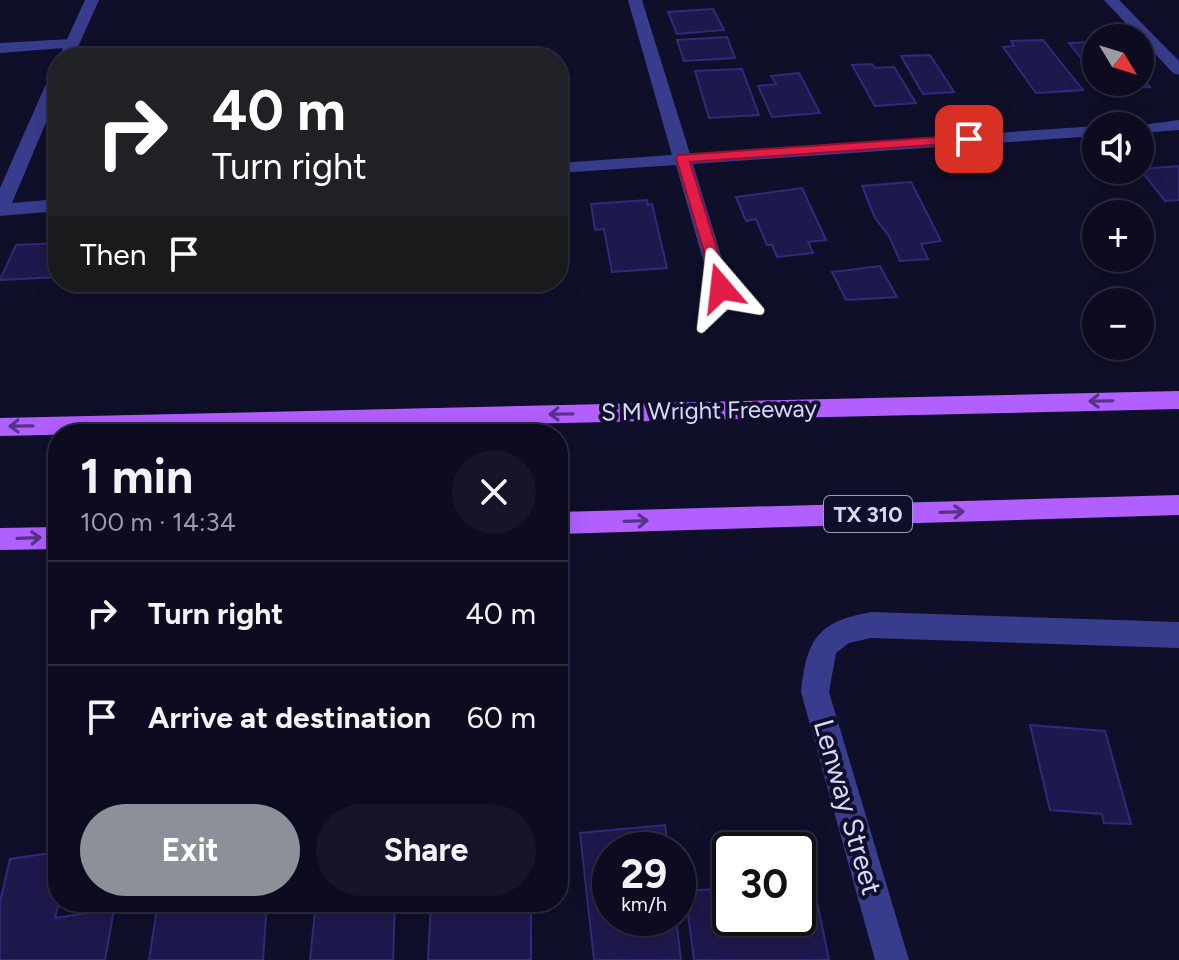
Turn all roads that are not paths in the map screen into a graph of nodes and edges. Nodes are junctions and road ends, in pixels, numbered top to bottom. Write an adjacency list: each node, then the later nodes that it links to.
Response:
1 (92, 0): 5 (street)
2 (635, 0): 12 (street)
3 (1111, 0): 7 (street)
4 (0, 48): 6 (street)
5 (69, 48)
6 (48, 50)
7 (1179, 70)
8 (48, 98): 15 (street)
9 (1179, 125): 10 (street)
10 (1154, 127)
11 (1082, 132): 12 (street)
12 (682, 158): 13 (street); 16 (street)
13 (568, 167)
14 (48, 206): 15 (street)
15 (0, 210)
16 (721, 288)
17 (1179, 400): 18 (main road, S M Wright Freeway, one-way to 18)
18 (131, 424)
19 (48, 426): 20 (main road, S M Wright Freeway, one-way to 20)
20 (0, 427)
21 (1179, 505): 22 (main road, TX 310, one-way to 21)
22 (568, 523)
23 (48, 538): 24 (main road, one-way to 23)
24 (0, 539)
25 (1179, 635): 26 (street, Lenway Street)
26 (892, 960)

